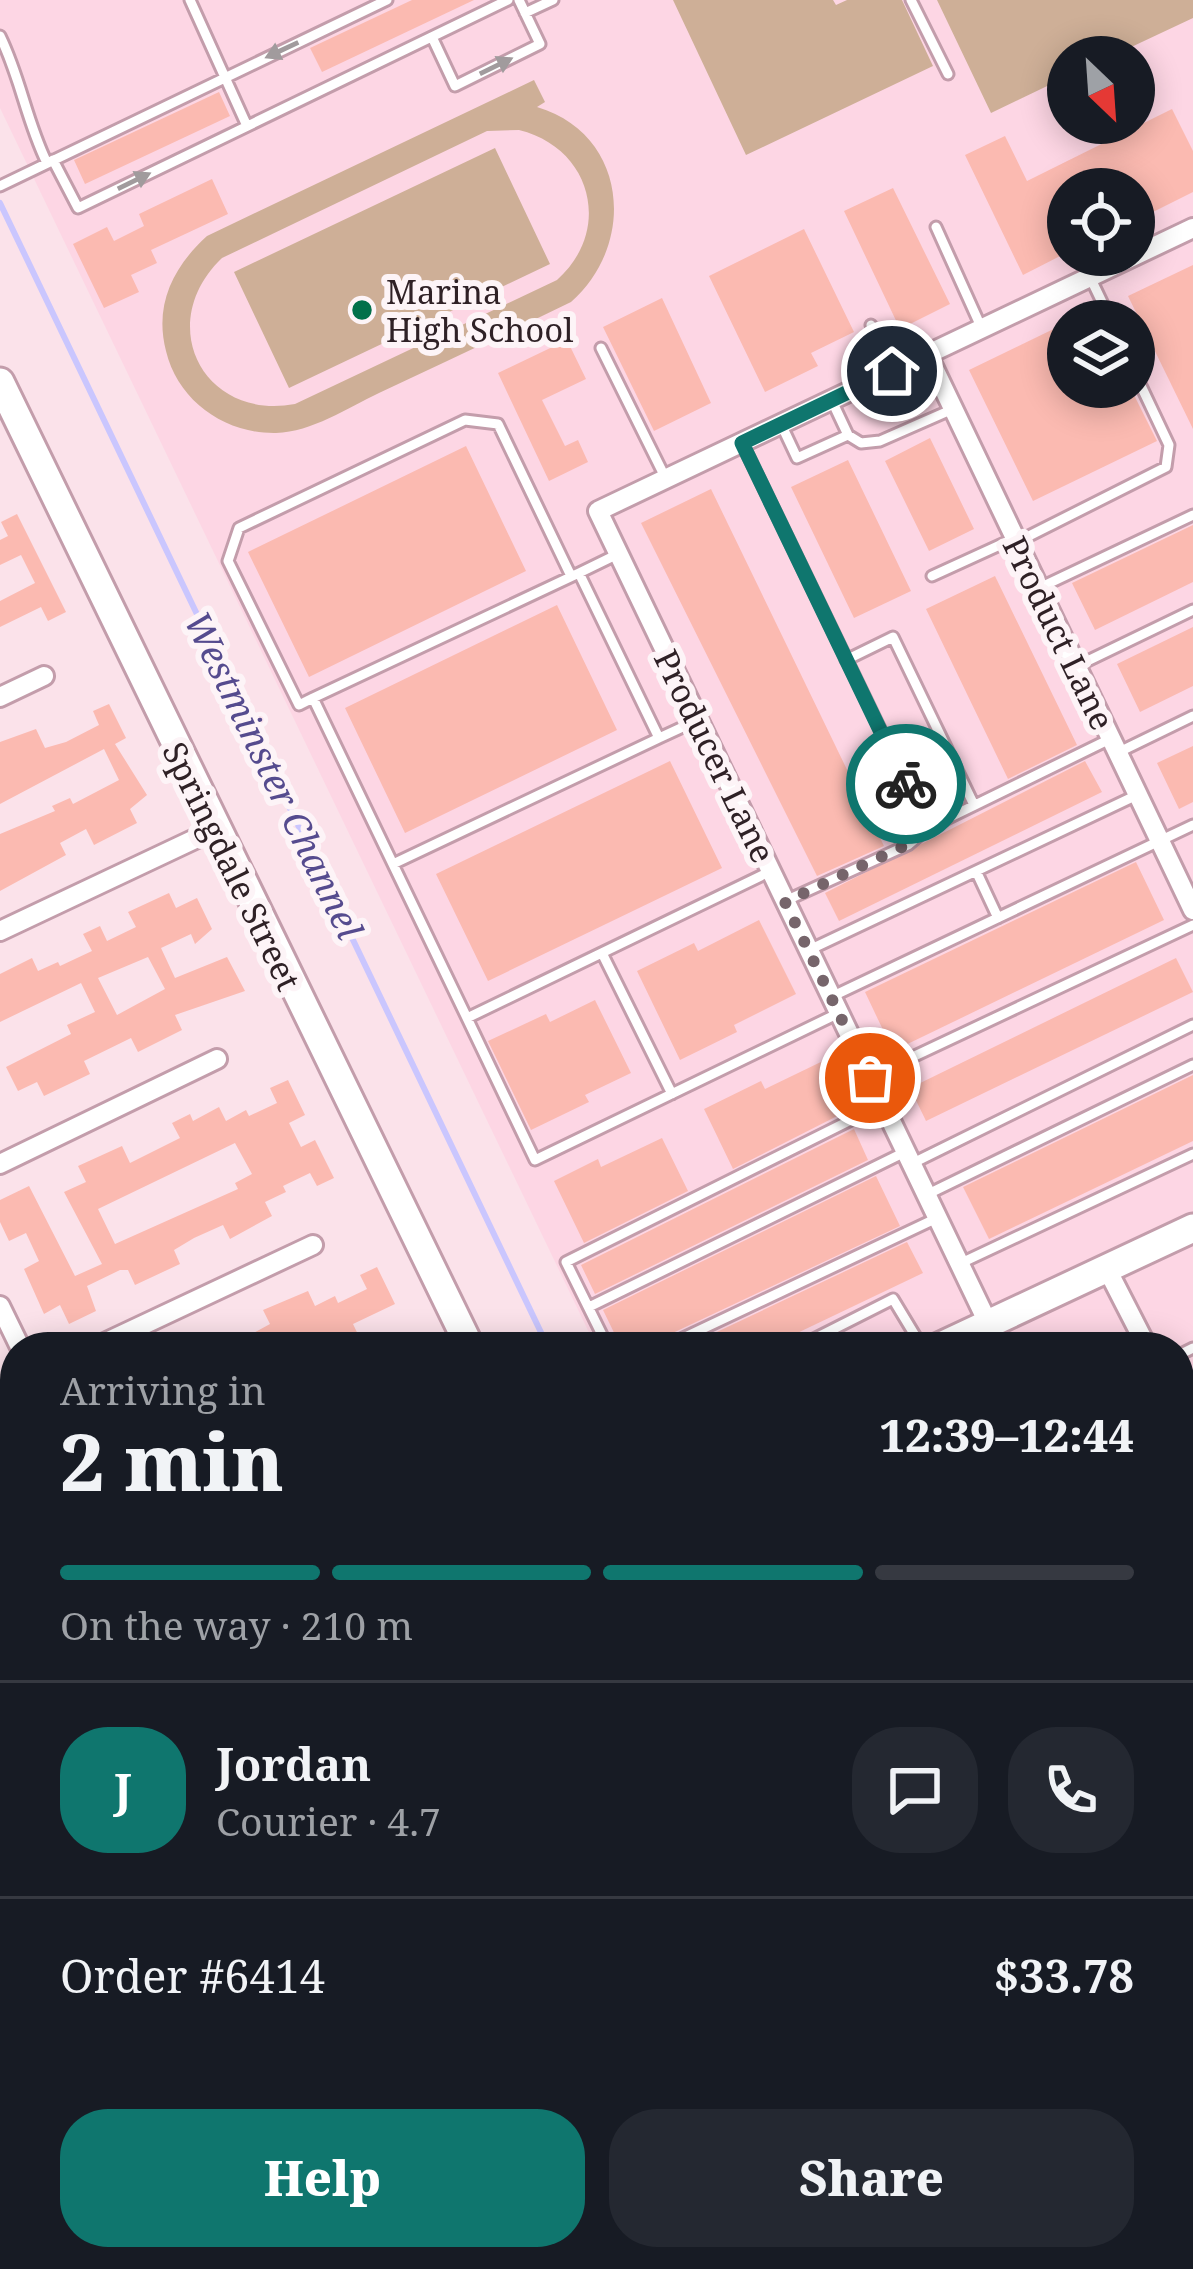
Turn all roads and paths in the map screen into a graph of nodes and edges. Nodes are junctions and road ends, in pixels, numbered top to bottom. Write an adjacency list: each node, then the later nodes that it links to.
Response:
1 (190, 0): 11 (lane)
2 (387, 0): 11 (lane, one-way to 11)
3 (508, 0): 9 (lane)
4 (519, 0): 7 (lane)
5 (553, 0): 7 (lane)
6 (911, 0): 10 (lane)
7 (525, 13): 9 (lane, one-way to 7)
8 (0, 36): 13 (lane)
9 (432, 37): 12 (lane)
10 (947, 74)
11 (225, 77): 12 (lane); 13 (lane)
12 (247, 126): 13 (lane, one-way to 12)
13 (50, 162): 14 (lane)
14 (0, 186)
15 (936, 227): 20 (lane)
16 (1193, 228): 17 (street)
17 (1090, 277): 18 (lane); 20 (street)
18 (1101, 300)
19 (871, 325): 23 (lane)
20 (982, 329): 22 (street)
21 (601, 348): 31 (lane)
22 (927, 354): 23 (street); 27 (street, Product Lane)
23 (892, 371): 25 (street)
24 (0, 382): 52 (main road, Springdale Street)
25 (832, 400): 28 (street); 29 (lane)
26 (1151, 408): 33 (lane)
27 (953, 409): 29 (lane); 33 (street, Product Lane)
28 (781, 424): 29 (lane); 30 (street)
29 (848, 434)
30 (742, 443): 31 (street); 39 (lane)
31 (666, 479): 34 (street, Producer Lane)
32 (1193, 515): 37 (lane)
33 (1014, 541): 36 (lane); 37 (street, Product Lane)
34 (618, 554): 35 (lane); 45 (street, Producer Lane)
35 (575, 574): 43 (lane); 43 (lane); 46 (lane)
36 (932, 576)
37 (1037, 590): 40 (street, Product Lane)
38 (1193, 610): 40 (lane)
39 (846, 660): 49 (lane); 51 (lane)
40 (1075, 667): 47 (street, Product Lane)
41 (44, 676): 42 (street)
42 (0, 697)
43 (314, 698): 54 (lane)
44 (1193, 716): 47 (lane)
45 (698, 720): 46 (lane); 55 (street, Producer Lane)
46 (659, 738): 54 (lane)
47 (1113, 746): 48 (street, Product Lane); 49 (lane)
48 (1137, 795): 53 (street, Product Lane); 56 (lane)
49 (974, 805): 51 (lane)
50 (1193, 826): 53 (lane)
51 (928, 829): 57 (lane)
52 (214, 830): 61 (street); 84 (main road, Springdale Street)
53 (1160, 842): 58 (street, Product Lane); 59 (lane)
54 (393, 864): 65 (lane)
55 (771, 872): 57 (street, Producer Lane); 63 (lane)
56 (977, 872): 59 (lane); 62 (lane)
57 (785, 902): 62 (street, Producer Lane)
58 (1193, 910)
59 (998, 918): 64 (lane)
60 (1193, 925): 69 (lane)
61 (0, 931)
62 (808, 950): 64 (street, Producer Lane)
63 (602, 953): 65 (lane); 70 (lane)
64 (835, 1005): 69 (street, Producer Lane); 70 (lane)
65 (467, 1018): 70 (lane)
66 (1193, 1025): 73 (lane)
67 (217, 1059): 74 (street)
68 (1193, 1065): 75 (lane)
69 (870, 1078): 71 (street, Producer Lane)
70 (672, 1094)
71 (883, 1104): 73 (street, Producer Lane); 81 (lane)
72 (1193, 1154): 79 (lane)
73 (908, 1158): 75 (street, Producer Lane); 81 (lane)
74 (0, 1164)
75 (926, 1195): 76 (street, Producer Lane)
76 (937, 1218): 79 (street, Producer Lane); 86 (lane)
77 (1193, 1228): 80 (main road)
78 (313, 1244): 83 (street)
79 (959, 1264): 82 (street, Producer Lane)
80 (1107, 1269): 82 (main road); 90 (street)
81 (589, 1307): 85 (lane)
82 (989, 1325): 89 (main road)
83 (128, 1332)
84 (462, 1332)
85 (601, 1332)
86 (696, 1332)
87 (828, 1332): 88 (lane)
88 (913, 1332)
89 (973, 1332)
90 (1139, 1332)

